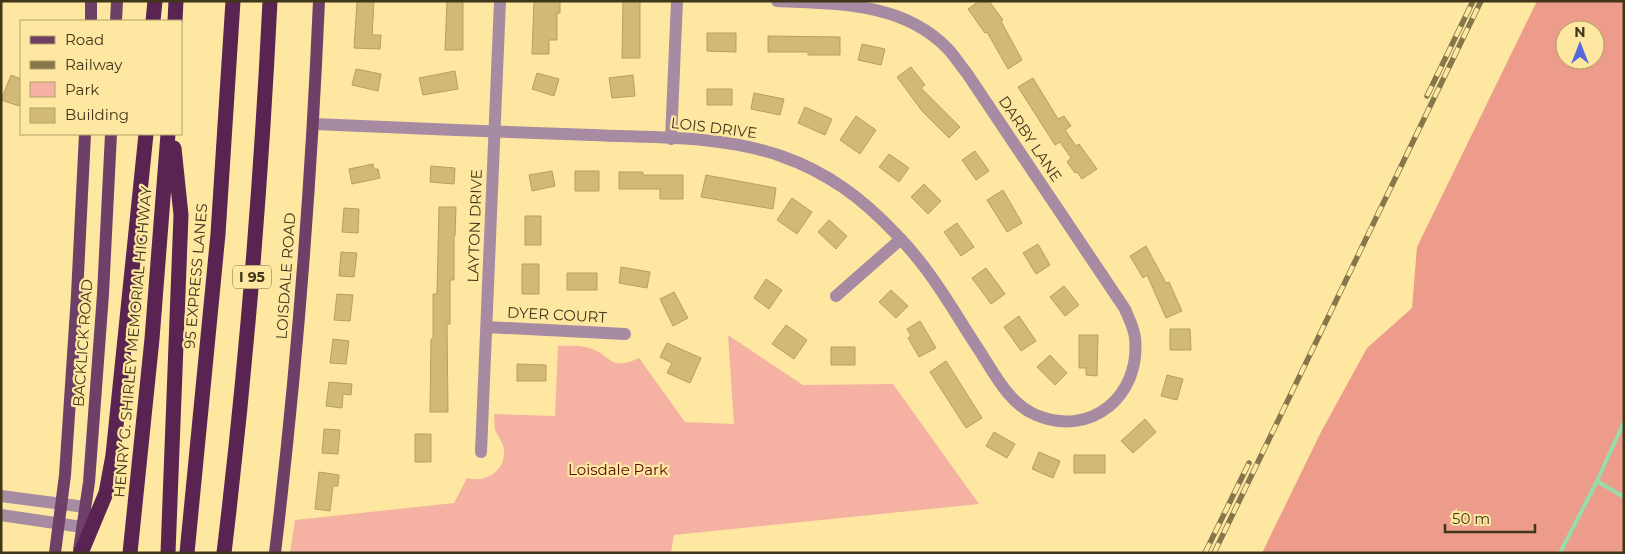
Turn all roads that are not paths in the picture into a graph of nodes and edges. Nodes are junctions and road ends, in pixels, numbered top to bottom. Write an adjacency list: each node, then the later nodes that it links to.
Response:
1 (91, 1): 11 (main road)
2 (117, 1): 12 (main road)
3 (155, 1): 13 (highway)
4 (176, 1): 14 (highway)
5 (233, 1): 39 (highway, 95 EXPRESS LANES)
6 (270, 1): 40 (highway, I 95)
7 (319, 1): 15 (main road, LOISDALE ROAD)
8 (500, 1): 16 (street, LAYTON DRIVE)
9 (677, 1): 22 (street)
10 (777, 1): 27 (street, DARBY LANE)
11 (90, 20)
12 (116, 20)
13 (154, 20)
14 (175, 20)
15 (314, 124): 16 (street, LOIS DRIVE); 41 (main road, LOISDALE ROAD)
16 (495, 132): 22 (street, LOIS DRIVE); 25 (street, LAYTON DRIVE)
17 (85, 135): 30 (main road, BACKLICK ROAD)
18 (111, 135): 31 (main road, BACKLICK ROAD)
19 (146, 135): 36 (highway)
20 (168, 135): 37 (highway, HENRY G. SHIRLEY MEMORIAL HIGHWAY)
21 (173, 135): 38 (highway)
22 (671, 139): 23 (street, LOIS DRIVE)
23 (901, 239): 24 (street); 27 (street, LOIS DRIVE)
24 (836, 296)
25 (487, 327): 26 (street, DYER COURT); 28 (street, LAYTON DRIVE)
26 (625, 334)
27 (1109, 407)
28 (481, 452)
29 (1, 496): 30 (street)
30 (61, 504): 31 (street); 33 (main road, BACKLICK ROAD)
31 (86, 507): 34 (main road, BACKLICK ROAD)
32 (1, 514): 33 (street)
33 (58, 524): 34 (street); 35 (main road, BACKLICK ROAD)
34 (82, 527): 36 (main road, BACKLICK ROAD)
35 (55, 553)
36 (80, 553)
37 (130, 553)
38 (168, 553)
39 (187, 553)
40 (224, 553)
41 (275, 553)

